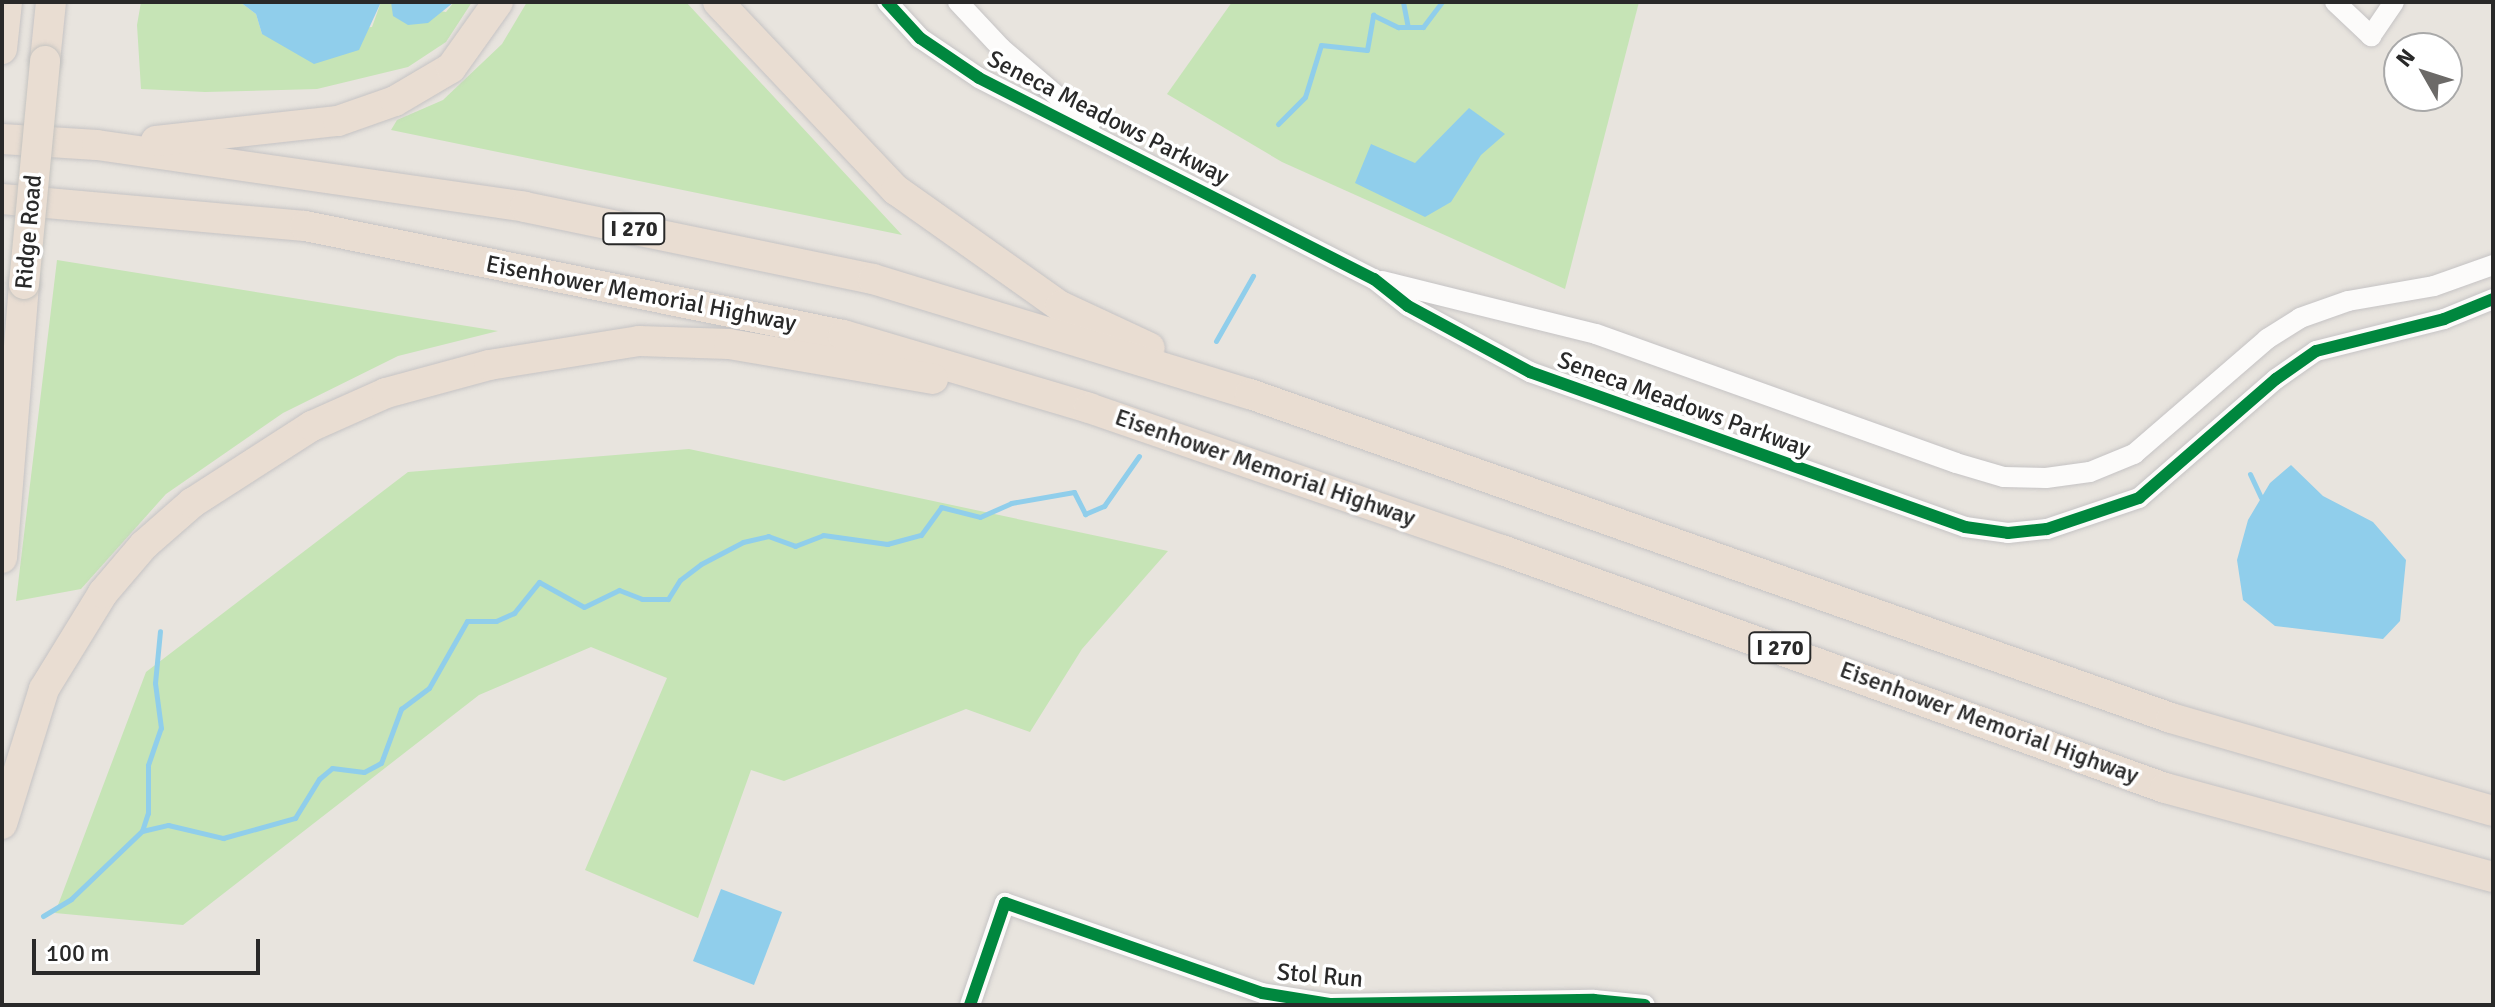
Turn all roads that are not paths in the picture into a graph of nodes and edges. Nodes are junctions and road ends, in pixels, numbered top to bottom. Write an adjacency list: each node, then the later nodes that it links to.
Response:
1 (7, 2): 9 (highway)
2 (498, 2): 12 (highway)
3 (718, 2): 17 (highway)
4 (887, 2): 10 (street, Seneca Meadows Parkway)
5 (958, 2): 10 (street, Seneca Meadows Parkway)
6 (2335, 2): 7 (street)
7 (2394, 2)
8 (52, 3): 19 (highway, Ridge Road, bridge)
9 (2, 49)
10 (1105, 138): 15 (street, Seneca Meadows Parkway)
11 (2, 139): 12 (highway, I 270)
12 (97, 145): 17 (highway, I 270)
13 (2, 199): 18 (highway, Eisenhower Memorial Highway / I 270)
14 (2493, 265): 15 (street, Seneca Meadows Parkway)
15 (1374, 279): 16 (street, Seneca Meadows Parkway)
16 (2493, 299)
17 (1250, 394): 20 (highway, I 270)
18 (1089, 408): 23 (highway); 24 (highway, Eisenhower Memorial Highway / I 270)
19 (2, 558)
20 (2171, 718): 21 (highway); 22 (highway, I 270)
21 (2493, 794)
22 (2493, 811)
23 (2, 824)
24 (2487, 876)
25 (1260, 1001): 26 (street, Stol Run); 27 (street, Stol Run)
26 (970, 1005)
27 (1645, 1005)

